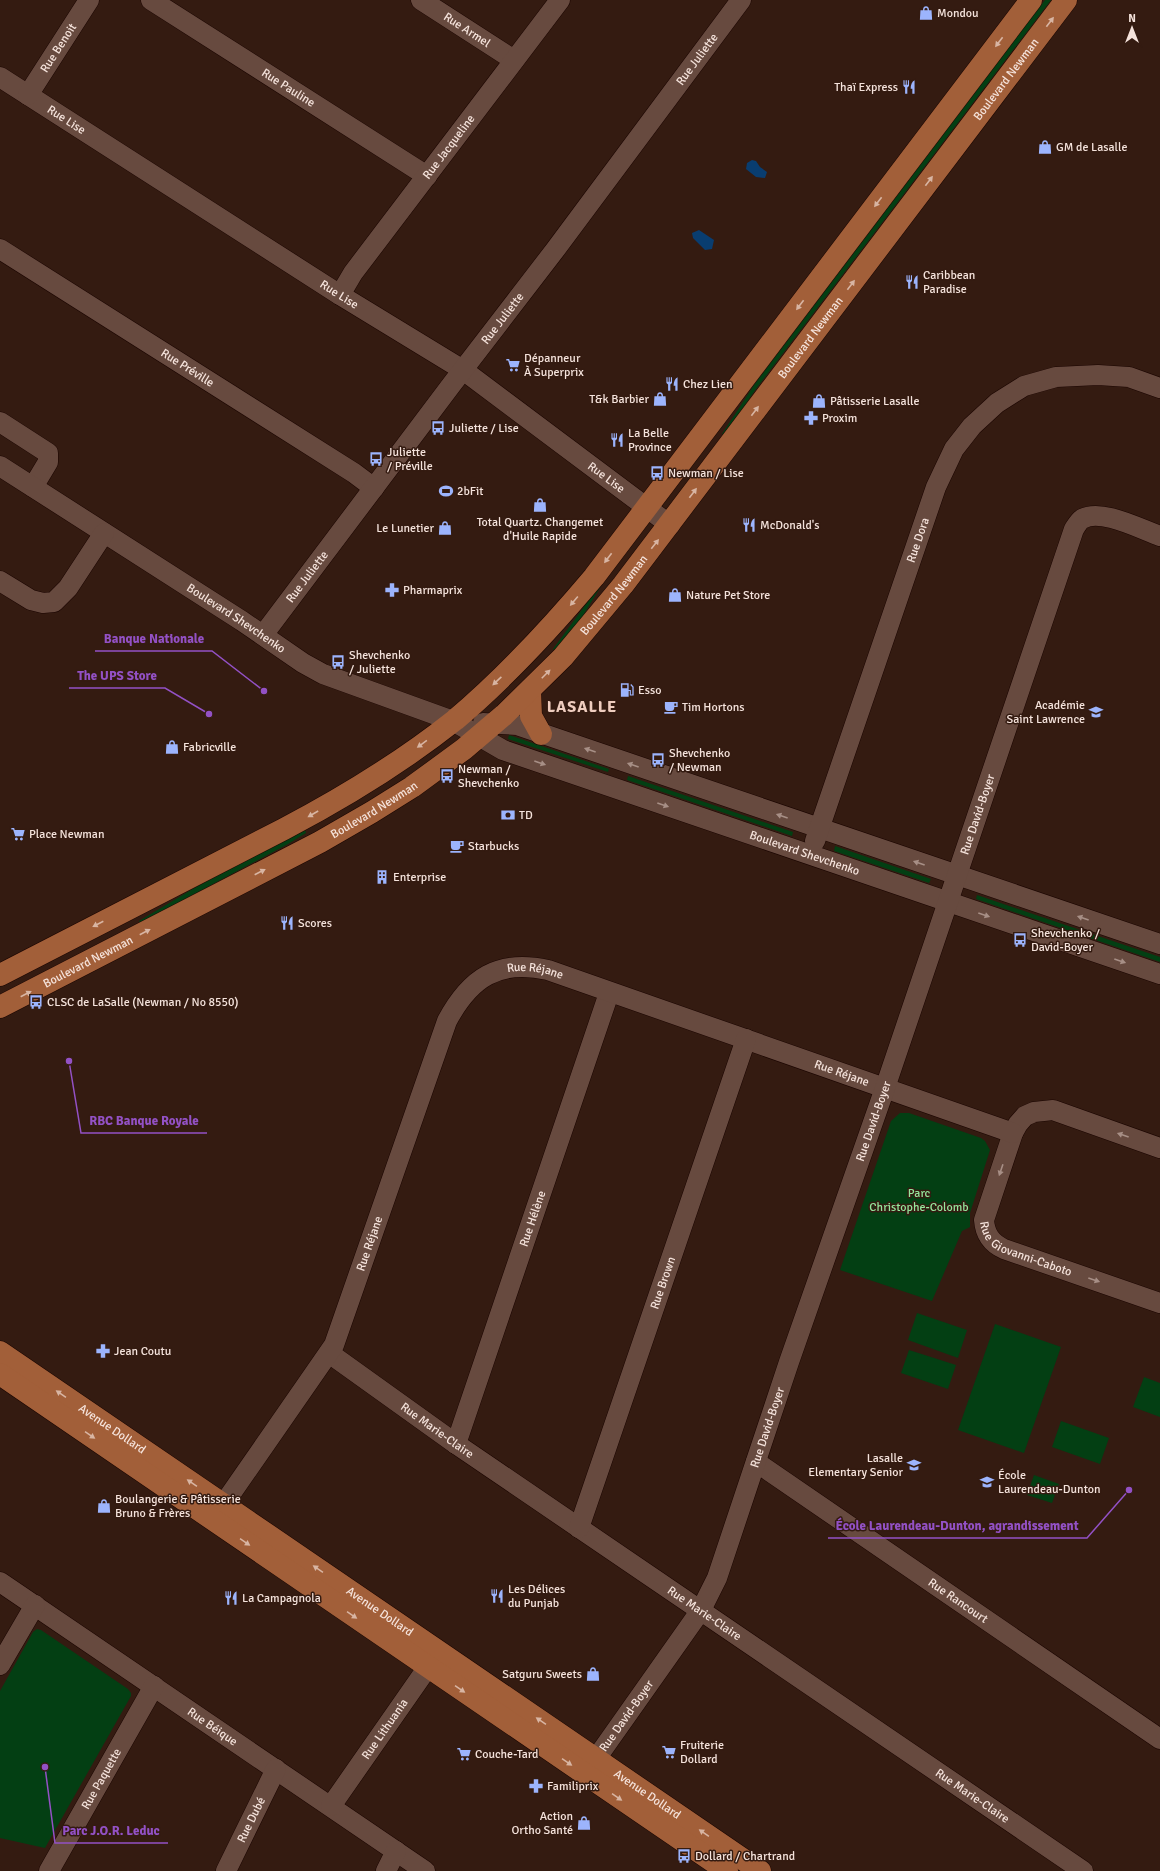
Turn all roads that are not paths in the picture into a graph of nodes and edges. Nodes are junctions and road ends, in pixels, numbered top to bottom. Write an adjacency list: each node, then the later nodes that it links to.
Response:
1 (89, 0): 10 (street, Rue Benoit)
2 (151, 0): 11 (street, Rue Pauline)
3 (421, 0): 8 (street, Rue Armel)
4 (560, 0): 8 (street, Rue Jacqueline)
5 (741, 0): 14 (street, Rue Juliette)
6 (1031, 0): 20 (main road, one-way to 20)
7 (1066, 0): 21 (main road, Boulevard Newman, one-way to 7)
8 (514, 60): 11 (street, Rue Jacqueline)
9 (0, 77): 10 (street, Rue Lise)
10 (28, 95): 13 (street, Rue Lise)
11 (427, 176): 13 (street, Rue Jacqueline)
12 (0, 248): 19 (street, Rue Préville)
13 (340, 295): 14 (street, Rue Lise)
14 (463, 370): 19 (street, Rue Juliette); 20 (street, Rue Lise)
15 (1160, 388): 30 (street, Rue Dora)
16 (0, 422): 18 (street)
17 (0, 466): 18 (street, Boulevard Shevchenko)
18 (33, 487): 22 (street, Boulevard Shevchenko)
19 (374, 488): 25 (street, Rue Juliette)
20 (647, 507): 21 (street, Rue Lise); 27 (main road, one-way to 27)
21 (670, 525): 26 (main road, Boulevard Newman, one-way to 21)
22 (104, 533): 24 (street); 25 (street, Boulevard Shevchenko)
23 (1160, 536): 32 (street, Rue David-Boyer)
24 (0, 580)
25 (263, 635): 27 (street, Boulevard Shevchenko)
26 (530, 691): 28 (main road, Boulevard Newman); 29 (main road)
27 (453, 721): 28 (street, Boulevard Shevchenko); 36 (main road, one-way to 36)
28 (487, 730): 29 (street, Boulevard Shevchenko); 31 (street, Boulevard Shevchenko, one-way to 31); 38 (main road, Boulevard Newman, one-way to 28)
29 (541, 734): 30 (street, Boulevard Shevchenko, one-way to 29)
30 (819, 829): 31 (street, Rue Dora); 32 (street, Boulevard Shevchenko, one-way to 30)
31 (810, 855): 33 (street, Boulevard Shevchenko)
32 (956, 875): 33 (street, Rue David-Boyer); 34 (street, Boulevard Shevchenko, one-way to 32)
33 (947, 902): 35 (street, Boulevard Shevchenko, one-way to 35); 40 (street, Rue David-Boyer)
34 (1160, 944)
35 (1160, 974)
36 (0, 975)
37 (609, 993): 39 (street, Rue Réjane); 45 (street, Rue Réjane); 47 (street, Rue Hélène)
38 (0, 1007)
39 (746, 1039): 40 (street, Rue Réjane); 50 (street, Rue Brown)
40 (885, 1088): 41 (street, Rue Réjane); 48 (street, Rue David-Boyer)
41 (1013, 1133): 42 (street, one-way to 41); 43 (street, Rue Giovanni-Caboto, one-way to 43)
42 (1160, 1148)
43 (1160, 1302)
44 (0, 1352): 49 (main road, Avenue Dollard, one-way to 44)
45 (329, 1353): 47 (street, Rue Marie-Claire); 49 (street, Rue Réjane)
46 (0, 1374): 49 (main road, Avenue Dollard, one-way to 49)
47 (456, 1444): 50 (street, Rue Marie-Claire)
48 (756, 1462): 53 (street, Rue David-Boyer); 57 (street, Rue Rancourt)
49 (219, 1512): 54 (main road, Avenue Dollard)
50 (579, 1528): 53 (street, Rue Marie-Claire)
51 (0, 1582): 52 (street, Rue Béique)
52 (35, 1605): 55 (street); 56 (street, Rue Béique)
53 (701, 1610): 58 (street, Rue David-Boyer); 68 (street, Rue Marie-Claire)
54 (433, 1659): 58 (main road, Avenue Dollard); 60 (street, Rue Lithuania)
55 (0, 1665)
56 (154, 1686): 59 (street, Rue Béique); 63 (street, Rue Paquette)
57 (1160, 1739)
58 (591, 1767): 62 (main road, Avenue Dollard)
59 (276, 1769): 60 (street, Rue Béique); 64 (street, Rue Dubé)
60 (331, 1806): 61 (street, Rue Béique)
61 (396, 1851): 65 (street); 66 (street, Rue Béique)
62 (718, 1863): 67 (main road, Avenue Dollard)
63 (49, 1871)
64 (226, 1871)
65 (386, 1871)
66 (425, 1871)
67 (760, 1871)
68 (1083, 1871)

